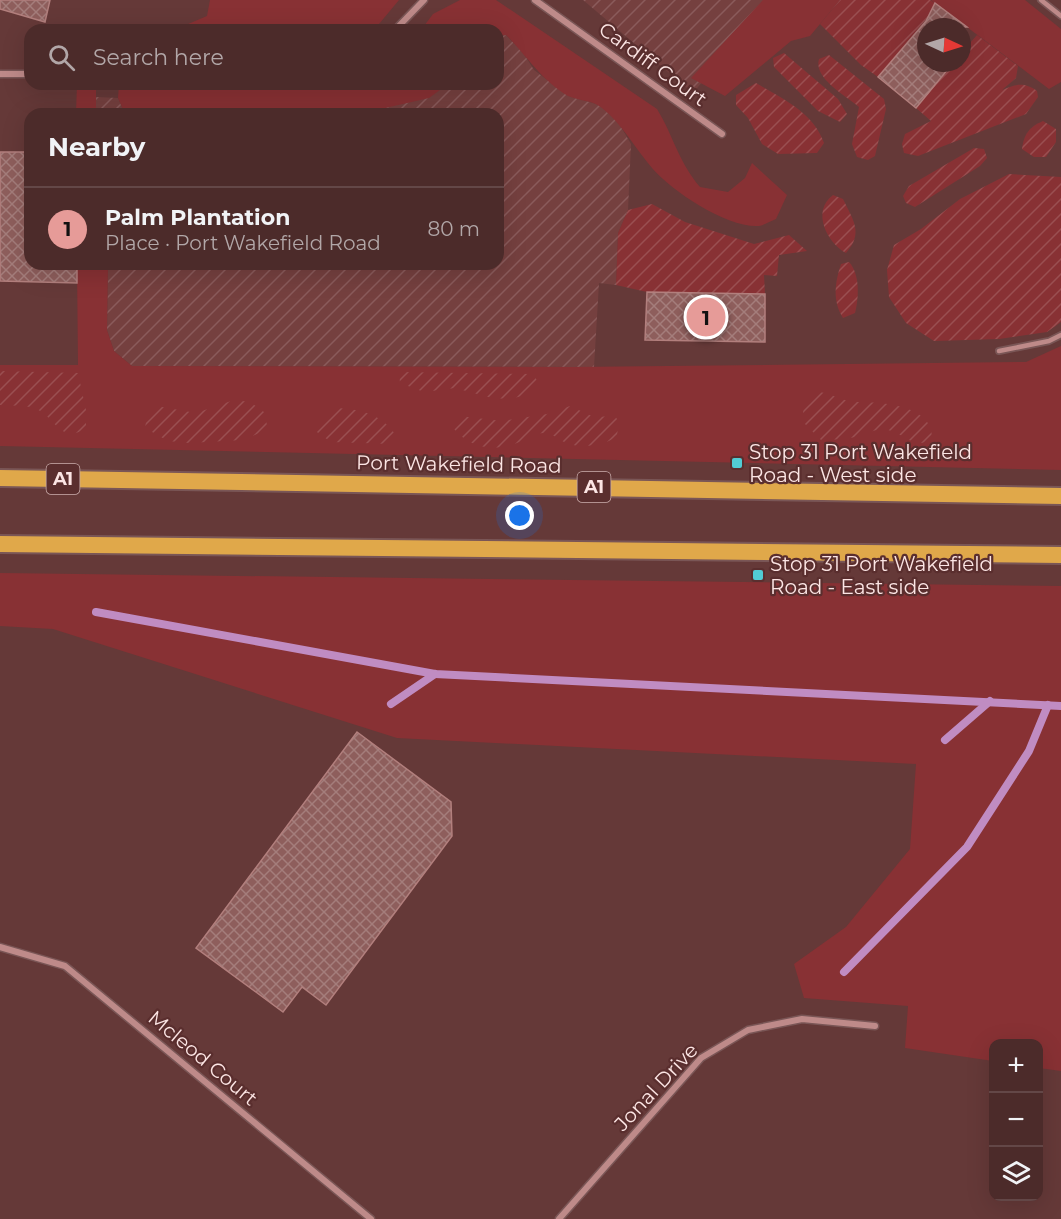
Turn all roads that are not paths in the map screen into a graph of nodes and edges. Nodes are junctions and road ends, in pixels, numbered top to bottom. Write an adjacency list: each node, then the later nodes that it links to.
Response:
1 (424, 0): 5 (street)
2 (535, 0): 8 (street, Cardiff Court)
3 (1041, 0): 4 (lane)
4 (1061, 16)
5 (401, 24)
6 (0, 74): 7 (street)
7 (24, 74)
8 (722, 135)
9 (1061, 335): 10 (lane)
10 (999, 351)
11 (0, 478): 12 (highway, Port Wakefield Road / A1)
12 (1061, 496)
13 (0, 544): 14 (highway)
14 (1061, 555)
15 (0, 947): 17 (street, Mcleod Court)
16 (875, 1026): 18 (street, Jonal Drive)
17 (371, 1219)
18 (559, 1219)

